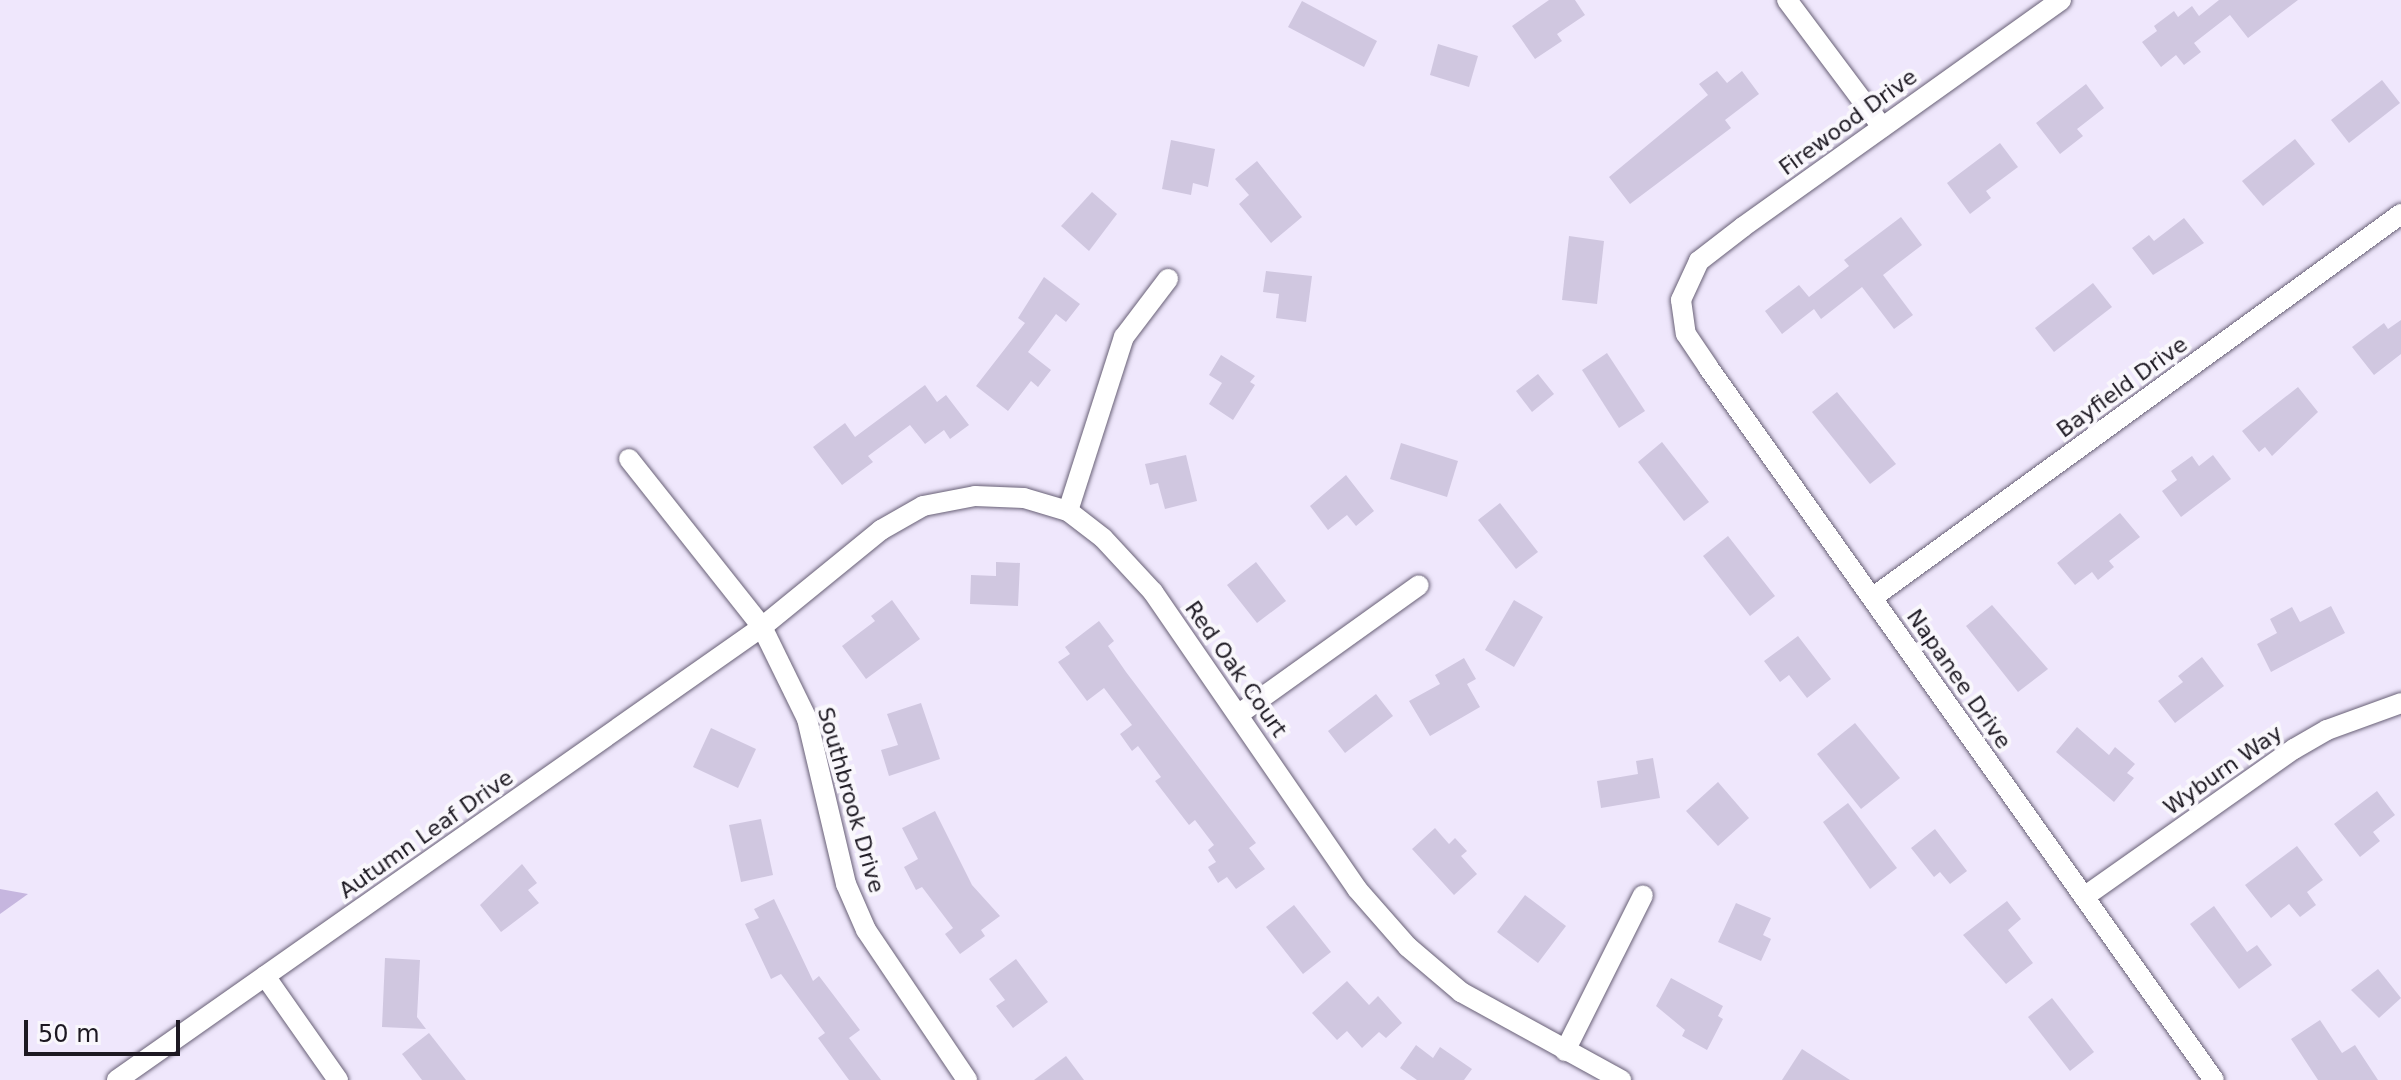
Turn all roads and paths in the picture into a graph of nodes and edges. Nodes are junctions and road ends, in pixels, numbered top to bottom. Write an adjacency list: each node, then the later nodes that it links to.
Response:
1 (1787, 0): 3 (street)
2 (2061, 0): 3 (street, Firewood Drive)
3 (1882, 127): 6 (street, Firewood Drive)
4 (2401, 214): 10 (street, Bayfield Drive)
5 (1168, 279): 8 (street)
6 (1681, 300): 10 (street, Napanee Drive)
7 (629, 459): 11 (street, Southbrook Drive)
8 (1068, 511): 11 (street, Red Oak Court); 13 (street, Red Oak Court)
9 (1419, 585): 13 (street)
10 (1872, 598): 15 (street, Napanee Drive)
11 (762, 627): 16 (street, Autumn Leaf Drive); 20 (street, Southbrook Drive)
12 (2401, 703): 15 (street, Wyburn Way)
13 (1239, 714): 17 (street, Red Oak Court)
14 (1643, 895): 17 (street)
15 (2084, 897): 22 (street, Napanee Drive)
16 (265, 976): 18 (street, Autumn Leaf Drive); 19 (street)
17 (1565, 1051): 21 (street, Red Oak Court)
18 (117, 1080)
19 (338, 1080)
20 (967, 1080)
21 (1621, 1080)
22 (2214, 1080)

